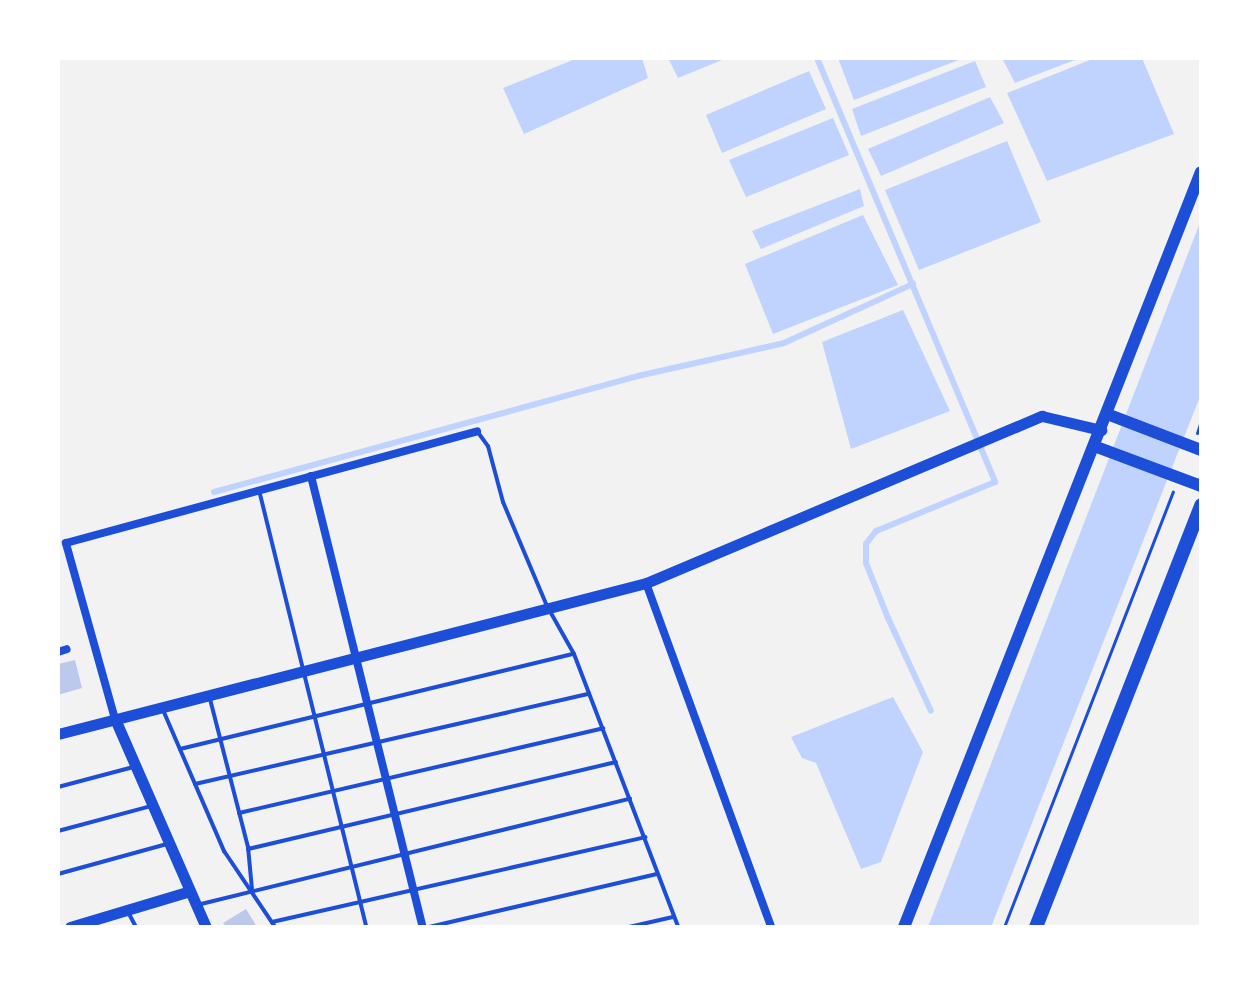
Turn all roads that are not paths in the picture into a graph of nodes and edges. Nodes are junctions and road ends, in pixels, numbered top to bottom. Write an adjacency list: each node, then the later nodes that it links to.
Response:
1 (1201, 172): 2 (main road)
2 (1107, 414): 3 (main road); 6 (main road)
3 (1101, 430): 5 (main road); 11 (street)
4 (477, 431): 7 (street); 12 (lane)
5 (1094, 446): 8 (main road); 65 (main road)
6 (1201, 450)
7 (311, 476): 9 (street); 14 (street)
8 (1190, 483)
9 (258, 490): 15 (lane); 21 (street)
10 (1201, 505): 66 (main road)
11 (646, 583): 12 (street); 64 (street)
12 (547, 606): 13 (lane); 14 (street)
13 (574, 654): 17 (lane); 18 (lane)
14 (356, 657): 15 (street); 18 (street)
15 (302, 670): 16 (street); 20 (lane)
16 (209, 694): 19 (street); 24 (lane)
17 (589, 694): 22 (lane); 25 (lane)
18 (368, 704): 20 (lane); 25 (street)
19 (162, 706): 21 (street); 26 (lane)
20 (314, 717): 24 (lane); 27 (lane)
21 (115, 719): 23 (street); 29 (street)
22 (603, 728): 28 (lane); 31 (lane)
23 (58, 734)
24 (221, 739): 26 (lane); 30 (lane)
25 (377, 743): 27 (lane); 31 (street)
26 (180, 749): 32 (lane)
27 (324, 755): 30 (lane); 34 (lane)
28 (616, 762): 35 (lane); 38 (lane)
29 (134, 766): 33 (lane); 36 (street)
30 (230, 776): 32 (lane); 37 (lane)
31 (386, 778): 34 (lane); 38 (street)
32 (195, 784): 48 (lane)
33 (58, 787)
34 (333, 791): 37 (lane); 39 (lane)
35 (630, 799): 41 (lane); 44 (lane)
36 (151, 806): 40 (lane); 42 (street)
37 (239, 813): 43 (lane)
38 (395, 814): 39 (lane); 44 (street)
39 (342, 827): 43 (lane); 45 (lane)
40 (58, 831)
41 (645, 837): 47 (lane); 49 (lane)
42 (167, 844): 46 (lane); 50 (street)
43 (248, 849): 48 (lane)
44 (405, 854): 45 (lane); 49 (street)
45 (352, 867): 48 (lane); 51 (lane)
46 (58, 874)
47 (657, 874): 54 (lane); 61 (lane)
48 (253, 891): 52 (lane); 55 (lane)
49 (414, 891): 51 (lane); 60 (street)
50 (187, 892): 52 (street); 53 (street)
51 (361, 904): 55 (lane); 59 (lane)
52 (194, 906): 58 (street)
53 (126, 910): 56 (street); 57 (lane)
54 (673, 917): 62 (lane); 63 (lane)
55 (274, 925)
56 (77, 926)
57 (136, 927)
58 (206, 927)
59 (366, 927)
60 (423, 927)
61 (429, 927)
62 (629, 927)
63 (678, 927)
64 (771, 927)
65 (904, 927)
66 (1036, 927)

